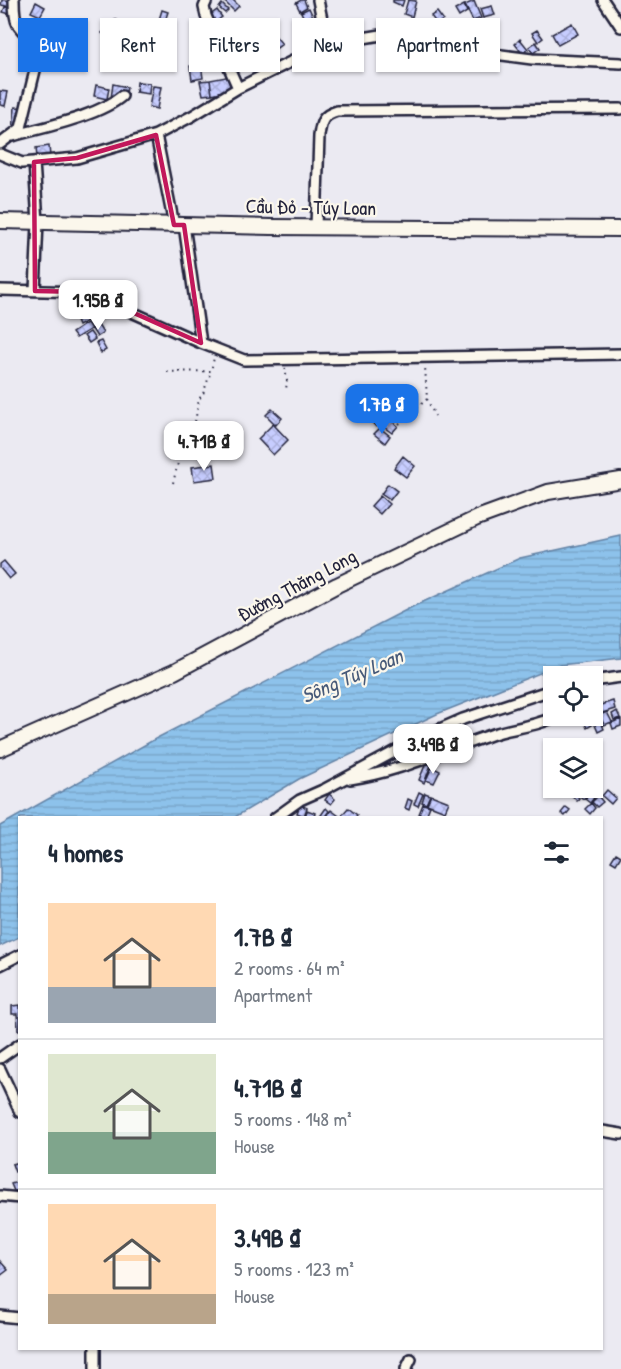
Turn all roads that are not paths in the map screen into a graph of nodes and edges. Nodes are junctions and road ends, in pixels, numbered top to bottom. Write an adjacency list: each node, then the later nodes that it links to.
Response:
1 (14, 0): 14 (street)
2 (207, 0): 10 (street)
3 (318, 0): 5 (street)
4 (603, 0): 6 (street)
5 (322, 18)
6 (621, 27)
7 (364, 38): 9 (street)
8 (292, 61): 10 (street)
9 (621, 63)
10 (238, 88): 13 (street)
11 (122, 96): 14 (street)
12 (621, 109): 21 (street)
13 (156, 135): 17 (street); 20 (street)
14 (11, 137): 15 (street)
15 (0, 144)
16 (0, 154): 17 (street)
17 (34, 162): 19 (street)
18 (0, 221): 19 (street, Cầu Đỏ - Túy Loan)
19 (38, 222): 20 (street, Cầu Đỏ - Túy Loan); 24 (street)
20 (179, 225): 21 (street, Cầu Đỏ - Túy Loan); 25 (street)
21 (316, 227): 22 (street, Cầu Đỏ - Túy Loan)
22 (621, 229)
23 (0, 290): 24 (street)
24 (35, 291): 25 (street)
25 (201, 343): 26 (street)
26 (621, 354)
27 (621, 480): 32 (street, Đường Thăng Long)
28 (621, 677): 29 (street)
29 (605, 679)
30 (543, 693): 33 (street)
31 (543, 720): 33 (street)
32 (0, 749)
33 (342, 780): 34 (street)
34 (277, 816)
35 (18, 956): 36 (street)
36 (0, 964)
37 (18, 1045): 38 (street)
38 (0, 1058)
39 (0, 1069): 40 (street)
40 (18, 1108)
41 (603, 1131): 42 (street)
42 (621, 1134)
43 (0, 1196): 44 (street)
44 (18, 1198)
45 (0, 1316): 46 (street)
46 (18, 1318)
47 (95, 1350): 49 (street)
48 (411, 1359): 50 (street)
49 (95, 1369)
50 (406, 1369)

